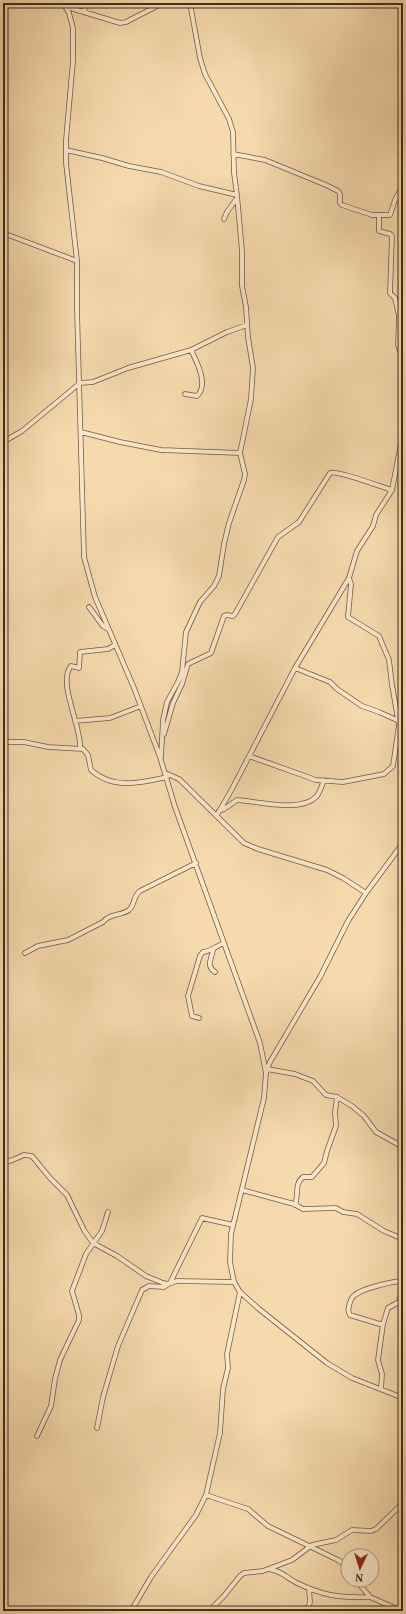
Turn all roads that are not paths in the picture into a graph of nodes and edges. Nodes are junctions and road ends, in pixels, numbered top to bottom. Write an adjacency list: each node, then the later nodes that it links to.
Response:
1 (63, 3): 5 (street)
2 (86, 3): 6 (street)
3 (163, 3): 6 (street)
4 (190, 3): 8 (street)
5 (67, 7): 6 (street); 7 (street)
6 (84, 12)
7 (66, 150): 10 (street); 14 (street)
8 (233, 154): 10 (street); 11 (street)
9 (403, 190): 11 (street)
10 (237, 196): 12 (street); 15 (street)
11 (379, 216): 17 (street)
12 (224, 219)
13 (3, 232): 14 (street)
14 (77, 261): 18 (street)
15 (247, 325): 16 (street); 23 (street)
16 (191, 350): 18 (street); 19 (street)
17 (403, 359)
18 (80, 383): 20 (street); 22 (street)
19 (185, 394)
20 (81, 432): 23 (street); 27 (street)
21 (403, 433): 24 (street)
22 (3, 442)
23 (240, 453): 34 (street)
24 (392, 490): 25 (street); 34 (street)
25 (349, 578): 29 (street); 32 (street)
26 (89, 607): 27 (street)
27 (108, 629): 28 (street)
28 (115, 646): 30 (street); 31 (street)
29 (295, 668): 32 (street); 36 (street)
30 (141, 706): 31 (street); 37 (street)
31 (75, 721): 35 (street)
32 (399, 721): 39 (street)
33 (3, 742): 35 (street)
34 (161, 742): 37 (street)
35 (80, 748): 38 (street)
36 (249, 756): 39 (street); 40 (street)
37 (160, 757): 38 (street)
38 (166, 775): 40 (street); 42 (street)
39 (324, 780): 40 (street)
40 (218, 813): 43 (street)
41 (403, 843): 43 (street)
42 (196, 863): 44 (street); 46 (street)
43 (366, 893): 49 (street)
44 (224, 943): 45 (street); 49 (street)
45 (213, 950): 47 (street); 48 (street)
46 (25, 954)
47 (216, 972)
48 (199, 1018)
49 (266, 1071): 50 (street); 53 (street)
50 (337, 1097): 51 (street); 54 (street)
51 (403, 1147)
52 (3, 1159): 58 (street)
53 (242, 1190): 54 (street); 56 (street)
54 (295, 1205): 57 (street)
55 (108, 1212): 58 (street)
56 (234, 1225): 60 (street); 61 (street)
57 (403, 1239)
58 (93, 1244): 61 (street); 67 (street)
59 (403, 1281): 63 (street); 63 (street)
60 (234, 1282): 61 (street); 62 (street)
61 (170, 1283): 66 (street)
62 (240, 1292): 64 (street); 68 (street)
63 (383, 1326): 64 (street)
64 (381, 1389): 65 (street)
65 (403, 1398)
66 (97, 1428)
67 (37, 1436)
68 (206, 1495): 70 (street); 76 (street)
69 (403, 1503): 70 (street)
70 (310, 1546): 71 (street); 72 (street)
71 (340, 1561)
72 (269, 1569): 74 (street); 77 (street)
73 (363, 1588): 75 (street)
74 (309, 1589): 75 (street); 78 (street)
75 (370, 1597): 79 (street)
76 (131, 1611)
77 (209, 1611)
78 (307, 1611)
79 (402, 1611)

